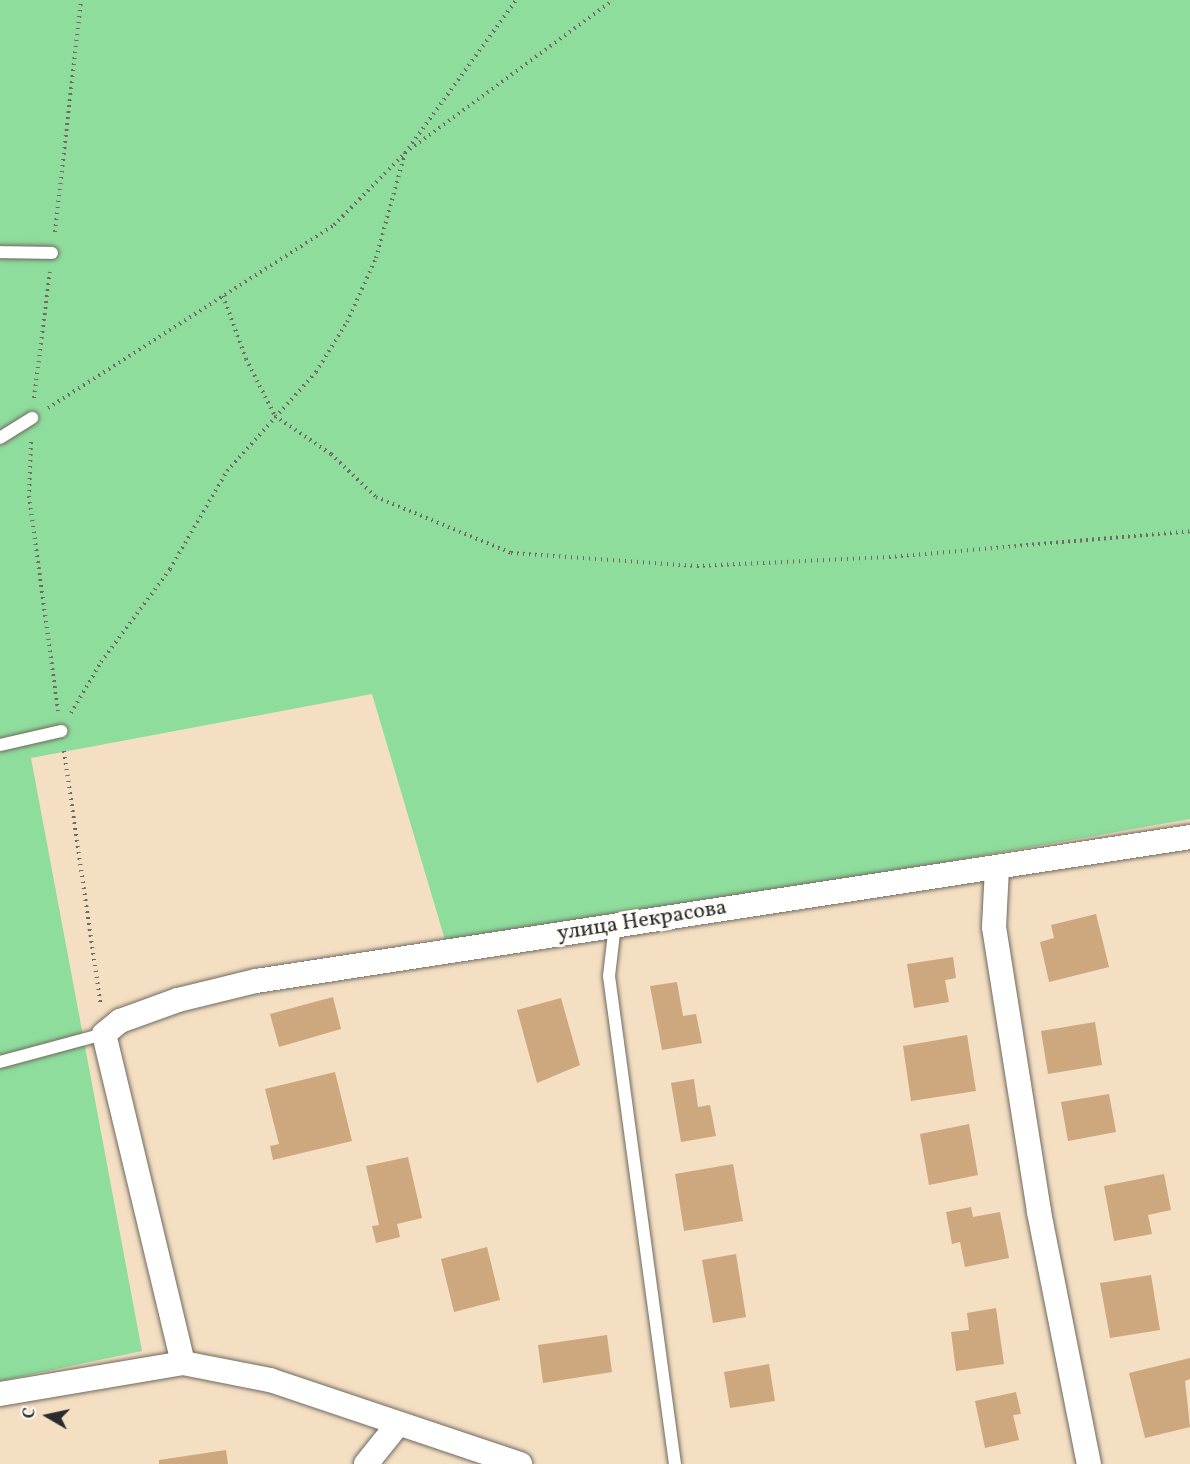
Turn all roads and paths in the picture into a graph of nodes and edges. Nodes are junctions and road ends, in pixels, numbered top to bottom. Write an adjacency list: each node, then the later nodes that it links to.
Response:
1 (81, 0): 6 (path)
2 (516, 0): 4 (path)
3 (613, 0): 4 (path)
4 (405, 153): 7 (path); 8 (path)
5 (0, 252): 6 (lane)
6 (52, 253): 9 (path)
7 (223, 296): 8 (path); 9 (path)
8 (275, 416): 11 (path); 12 (path)
9 (32, 418): 10 (lane); 12 (path)
10 (0, 438)
11 (1190, 531)
12 (61, 731): 13 (lane); 17 (path)
13 (0, 745)
14 (1190, 837): 15 (street, улица Некрасова)
15 (997, 868): 16 (street, улица Некрасова); 25 (street)
16 (615, 926): 17 (street, улица Некрасова); 24 (lane)
17 (104, 1034): 18 (lane); 19 (street)
18 (0, 1062)
19 (183, 1364): 20 (street); 21 (street)
20 (0, 1395)
21 (398, 1424): 22 (street); 23 (street)
22 (366, 1464)
23 (520, 1464)
24 (675, 1464)
25 (1089, 1464)

